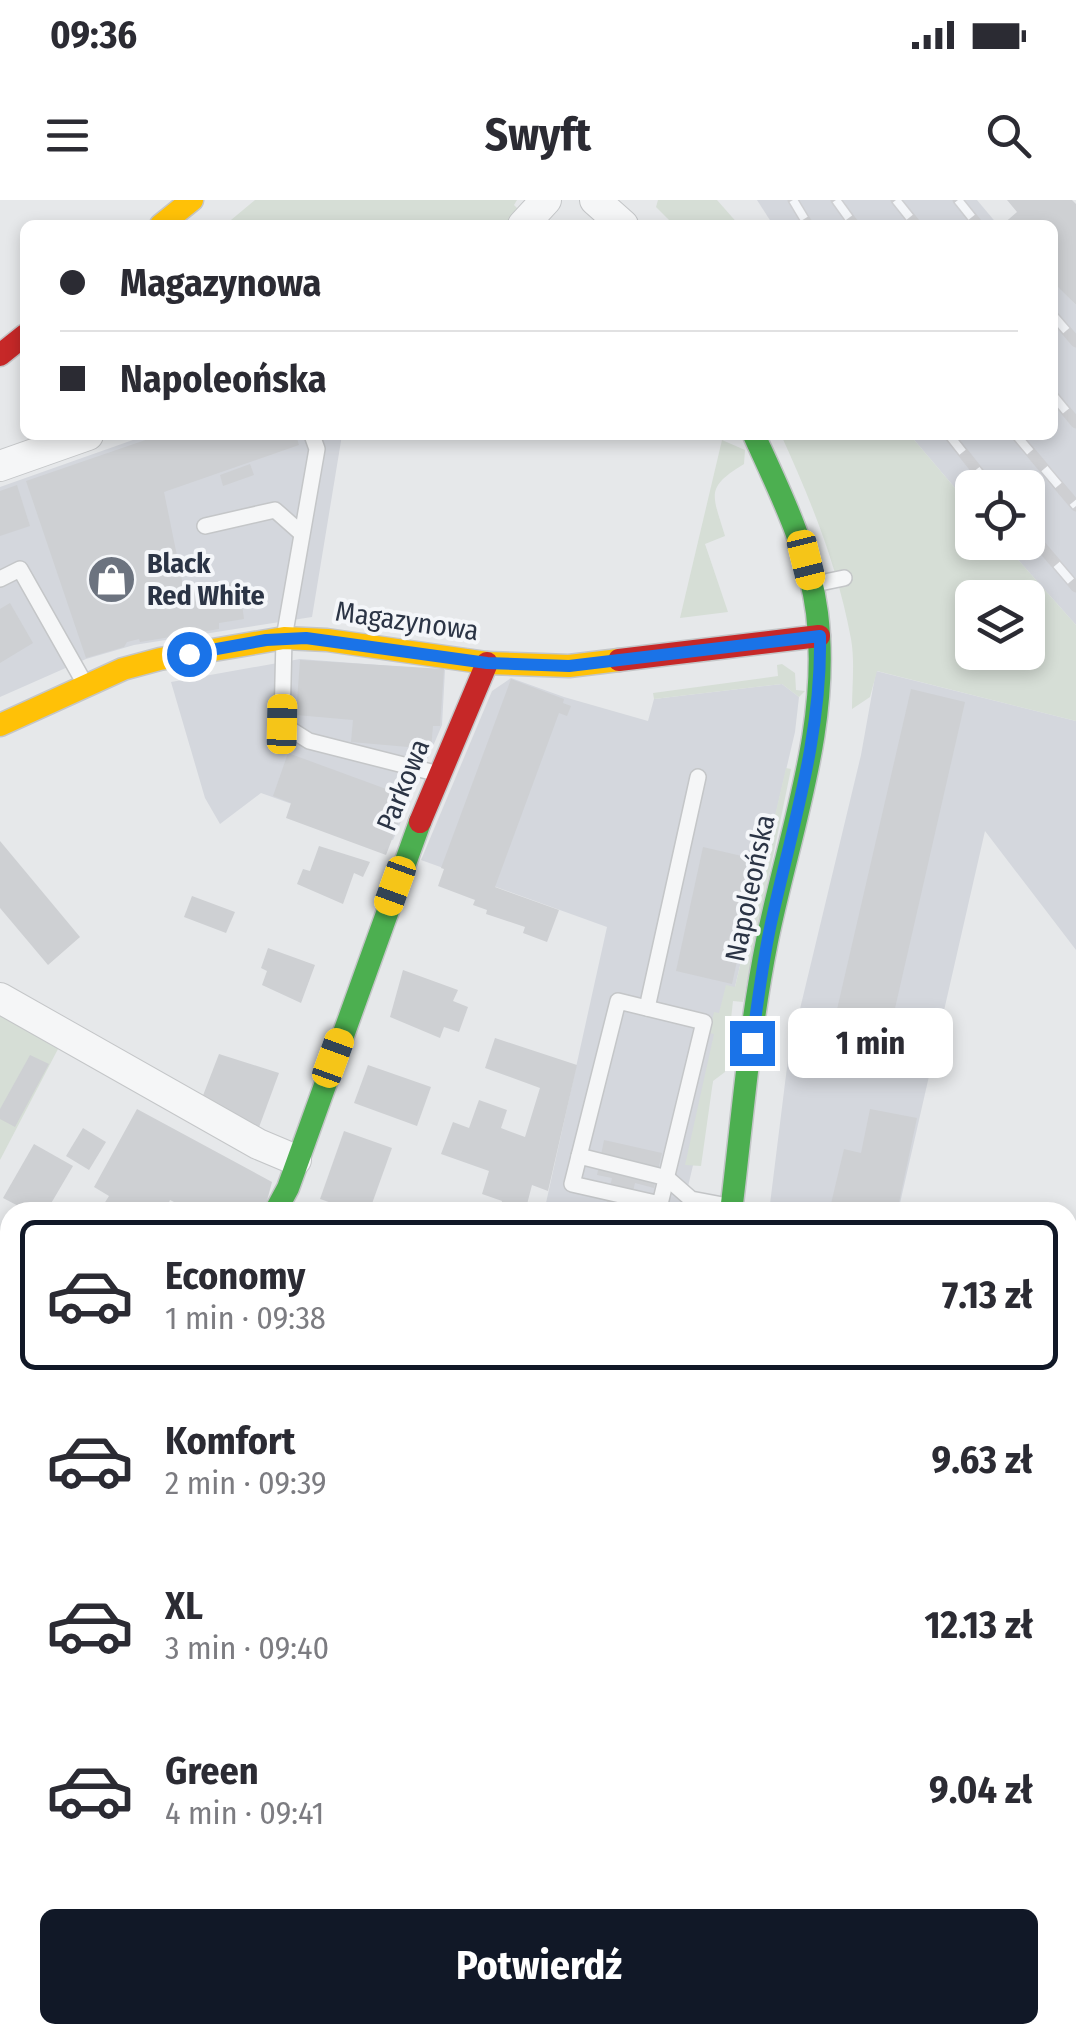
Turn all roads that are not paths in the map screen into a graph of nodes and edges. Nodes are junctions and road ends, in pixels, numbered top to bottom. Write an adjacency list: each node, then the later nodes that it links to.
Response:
1 (192, 200): 4 (street)
2 (546, 200): 5 (street)
3 (595, 200): 6 (street)
4 (167, 220)
5 (528, 220)
6 (617, 220)
7 (20, 339): 8 (street)
8 (0, 355)
9 (74, 440): 12 (street)
10 (314, 440): 14 (lane)
11 (756, 440): 17 (street, Napoleońska)
12 (0, 466)
13 (206, 526): 14 (lane)
14 (301, 533): 19 (lane)
15 (844, 578): 17 (lane)
16 (0, 579): 21 (lane)
17 (812, 584): 18 (street, Napoleońska)
18 (820, 636): 20 (street, Magazynowa); 34 (street, Napoleońska)
19 (284, 638): 20 (street, Magazynowa); 21 (street, Magazynowa); 23 (lane)
20 (487, 663): 23 (street, Parkowa)
21 (85, 684): 22 (street, Magazynowa)
22 (0, 725)
23 (439, 774): 28 (street, Parkowa)
24 (698, 777): 26 (lane)
25 (0, 998): 28 (street)
26 (647, 1008): 27 (lane); 29 (lane)
27 (579, 1156): 29 (lane); 31 (lane)
28 (296, 1160): 30 (street, Parkowa)
29 (666, 1178): 32 (lane); 33 (lane)
30 (280, 1202)
31 (651, 1202)
32 (660, 1202)
33 (701, 1202)
34 (733, 1202)

